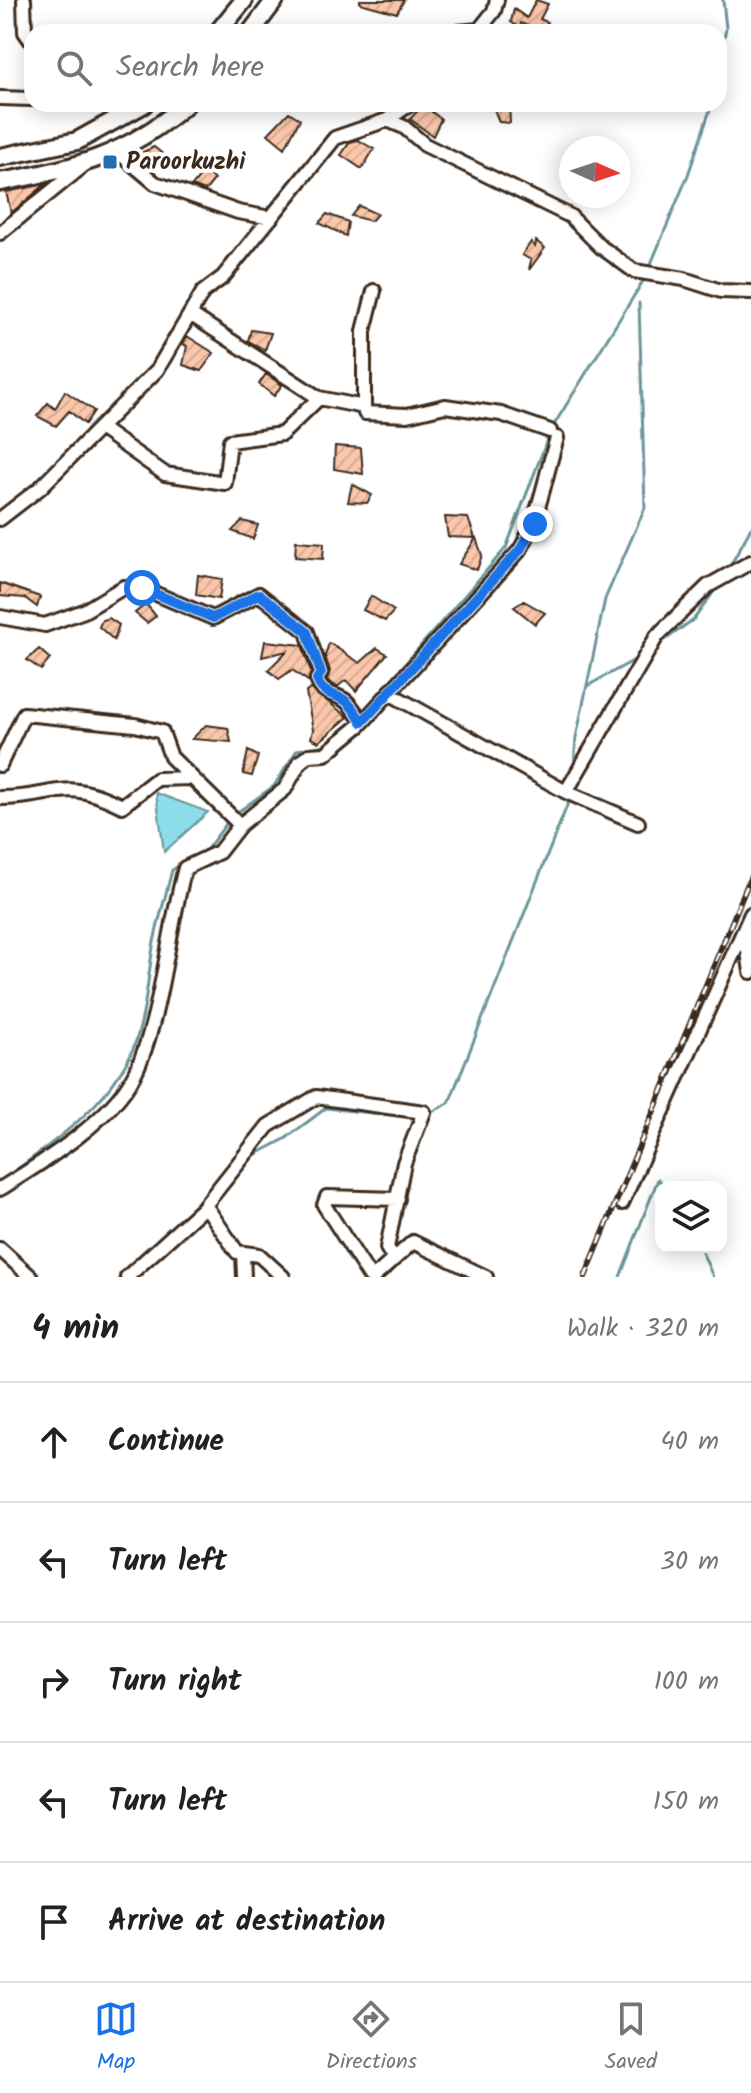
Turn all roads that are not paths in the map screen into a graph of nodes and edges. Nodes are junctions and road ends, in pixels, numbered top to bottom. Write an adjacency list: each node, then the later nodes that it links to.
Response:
1 (24, 0): 5 (street)
2 (244, 0): 6 (main road)
3 (275, 0): 7 (main road)
4 (497, 0): 8 (street)
5 (25, 24)
6 (224, 24)
7 (257, 24)
8 (484, 24)
9 (0, 98): 10 (street)
10 (24, 99)
11 (118, 112): 15 (street)
12 (131, 112): 15 (main road)
13 (174, 112): 17 (main road)
14 (398, 112): 16 (street)
15 (122, 118): 18 (main road)
16 (387, 120): 21 (street); 24 (street)
17 (117, 151): 19 (main road); 21 (street)
18 (0, 157)
19 (83, 166): 20 (main road); 22 (street)
20 (0, 182)
21 (271, 218): 25 (street)
22 (0, 233)
23 (374, 291): 27 (street)
24 (751, 292)
25 (190, 314): 26 (street); 28 (street)
26 (319, 398): 27 (street); 28 (street)
27 (364, 407): 32 (street)
28 (100, 428): 29 (street)
29 (0, 519)
30 (751, 562): 36 (street)
31 (0, 617): 33 (street)
32 (389, 693): 33 (street); 36 (street)
33 (362, 722): 39 (street)
34 (0, 765): 35 (street)
35 (190, 778): 37 (street); 39 (street)
36 (566, 792): 38 (street)
37 (0, 798)
38 (638, 823)
39 (240, 825): 43 (street)
40 (751, 914): 41 (street)
41 (744, 929): 42 (street); 45 (street)
42 (751, 972)
43 (0, 1189)
44 (398, 1199): 46 (street); 49 (street); 54 (street)
45 (622, 1203)
46 (205, 1205): 48 (street); 51 (street)
47 (0, 1249): 50 (street)
48 (243, 1253): 52 (street); 53 (street)
49 (394, 1259): 54 (street); 55 (street)
50 (31, 1277)
51 (127, 1277)
52 (244, 1277)
53 (283, 1277)
54 (372, 1277)
55 (486, 1277)

